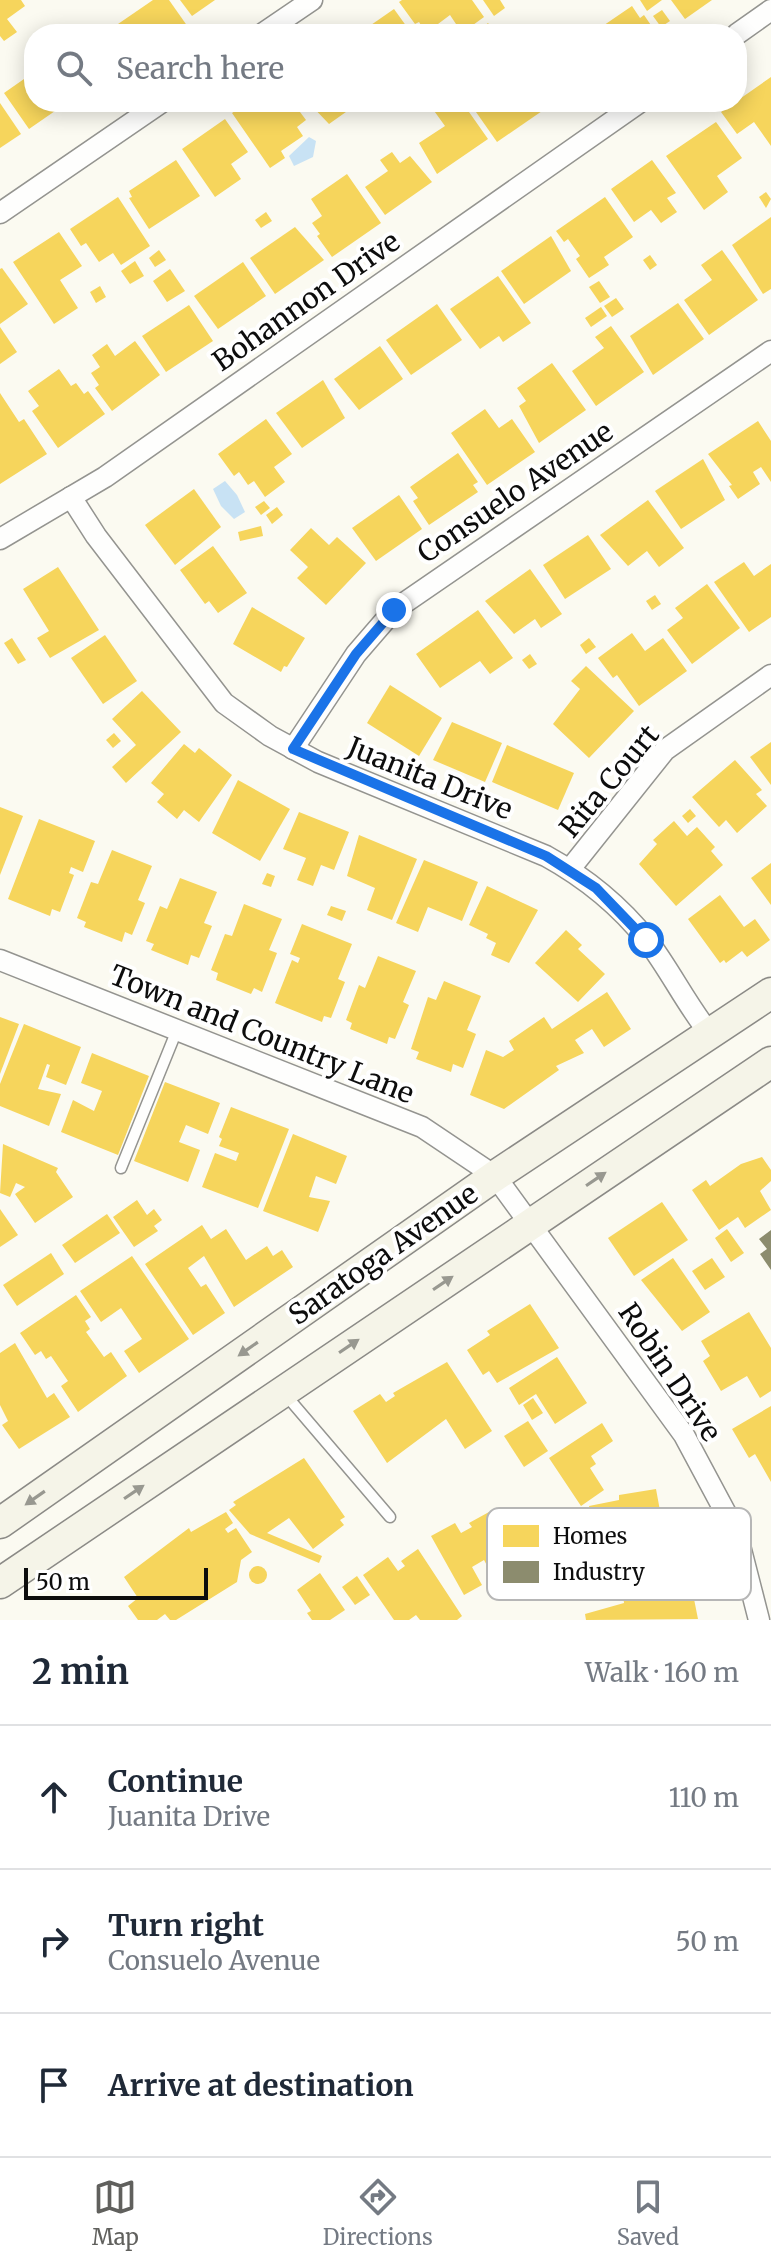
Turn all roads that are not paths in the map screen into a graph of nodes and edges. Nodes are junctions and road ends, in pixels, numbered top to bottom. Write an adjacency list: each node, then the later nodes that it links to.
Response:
1 (312, 0): 3 (street)
2 (771, 10): 4 (street)
3 (277, 24)
4 (747, 27)
5 (147, 112): 7 (street)
6 (626, 112): 9 (street, Bohannon Drive)
7 (0, 213)
8 (771, 351): 12 (street, Consuelo Avenue)
9 (71, 497): 10 (street, Bohannon Drive); 12 (street, Juanita Drive)
10 (0, 539)
11 (771, 675): 13 (street, Rita Court)
12 (293, 749): 13 (street, Juanita Drive)
13 (570, 869): 17 (street, Juanita Drive)
14 (0, 960): 16 (street, Town and Country Lane)
15 (771, 993): 17 (main road, Saratoga Avenue)
16 (177, 1030): 19 (lane); 20 (street, Town and Country Lane)
17 (710, 1034): 20 (main road, Saratoga Avenue)
18 (771, 1062): 21 (main road, Saratoga Avenue, one-way to 18)
19 (121, 1168)
20 (495, 1176): 21 (street, Robin Drive); 25 (main road, Saratoga Avenue, one-way to 25)
21 (532, 1222): 22 (main road, Saratoga Avenue, one-way to 21); 23 (street, Robin Drive)
22 (283, 1391): 24 (lane); 26 (main road, Saratoga Avenue, one-way to 22)
23 (723, 1508)
24 (390, 1517)
25 (0, 1523)
26 (0, 1583)
27 (751, 1589): 28 (street, Robin Drive)
28 (759, 1620)

